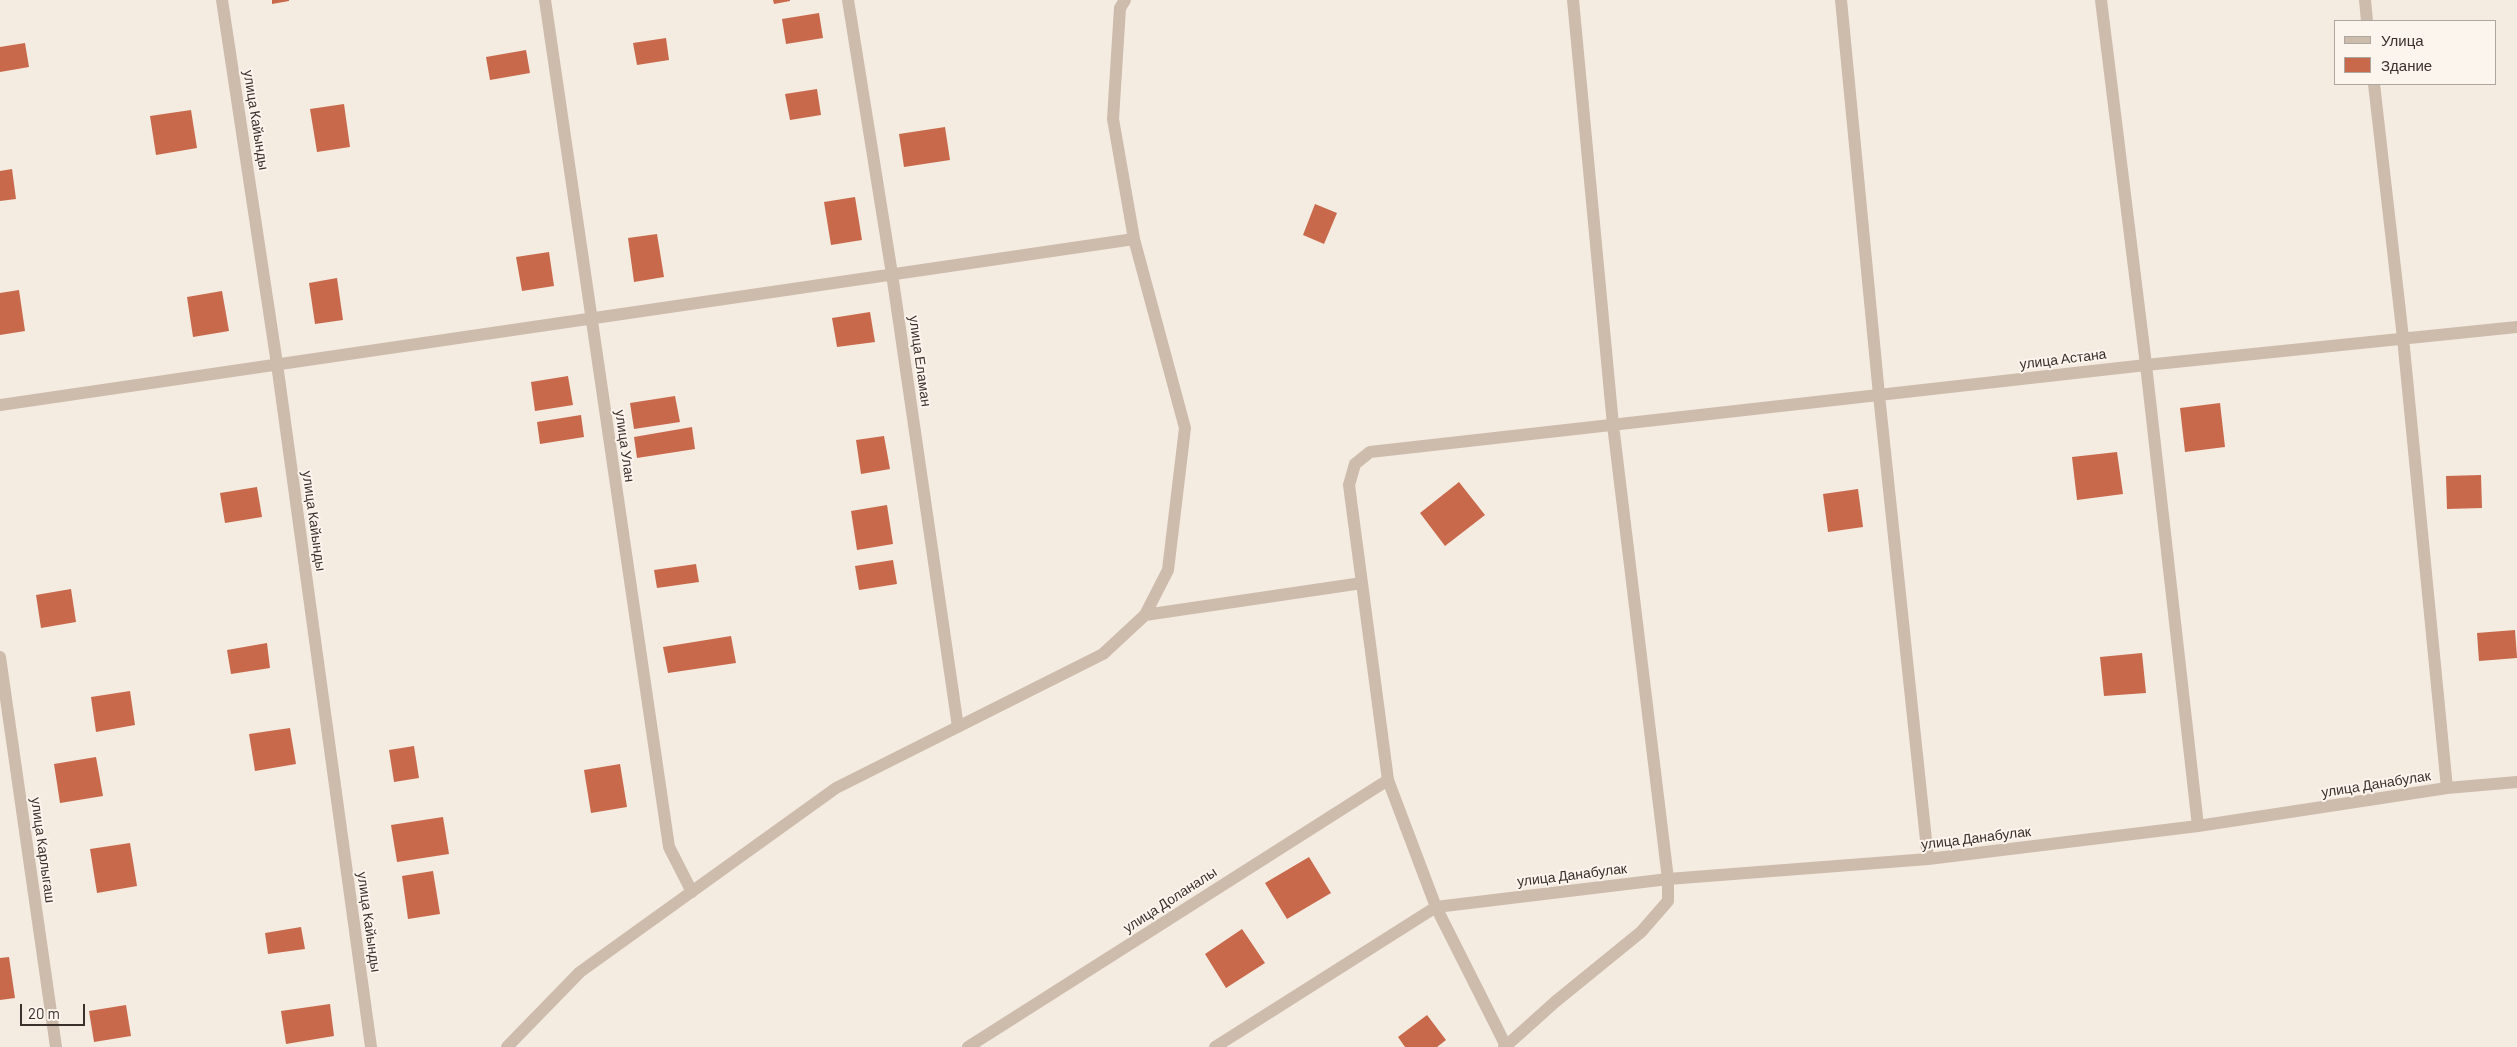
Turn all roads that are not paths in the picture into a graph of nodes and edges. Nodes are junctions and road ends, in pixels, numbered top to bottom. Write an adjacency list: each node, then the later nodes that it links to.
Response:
1 (222, 0): 16 (street, улица Кайынды)
2 (544, 0): 13 (street, улица Улан)
3 (848, 0): 12 (street, улица Еламан)
4 (1125, 0): 11 (street)
5 (1573, 0): 20 (street)
6 (1842, 0): 18 (street)
7 (2101, 0): 17 (street)
8 (2365, 0): 9 (street)
9 (2367, 20)
10 (2374, 85): 15 (street)
11 (1134, 239): 12 (street); 22 (street)
12 (892, 274): 13 (street); 24 (street, улица Еламан)
13 (592, 318): 16 (street); 31 (street, улица Улан)
14 (2517, 327): 15 (street, улица Астана)
15 (2404, 338): 17 (street, улица Астана); 27 (street)
16 (277, 364): 19 (street); 35 (street, улица Кайынды)
17 (2146, 364): 18 (street, улица Астана); 28 (street)
18 (1879, 395): 20 (street, улица Астана); 29 (street)
19 (0, 404)
20 (1613, 425): 21 (street, улица Астана); 30 (street)
21 (1362, 584): 22 (street); 25 (street, улица Астана)
22 (1145, 615): 24 (street)
23 (0, 657): 34 (street, улица Карлыгаш)
24 (958, 727): 31 (street)
25 (1388, 780): 32 (street, улица Астана); 37 (street, улица Доланалы)
26 (2517, 782): 27 (street, улица Данабулак)
27 (2447, 788): 28 (street, улица Данабулак)
28 (2198, 826): 29 (street, улица Данабулак)
29 (1928, 859): 30 (street, улица Данабулак)
30 (1668, 879): 32 (street, улица Данабулак); 33 (street)
31 (692, 892): 36 (street)
32 (1436, 907): 33 (street, улица Астана); 38 (street)
33 (1505, 1046)
34 (56, 1047)
35 (371, 1047)
36 (507, 1047)
37 (968, 1047)
38 (1215, 1047)

